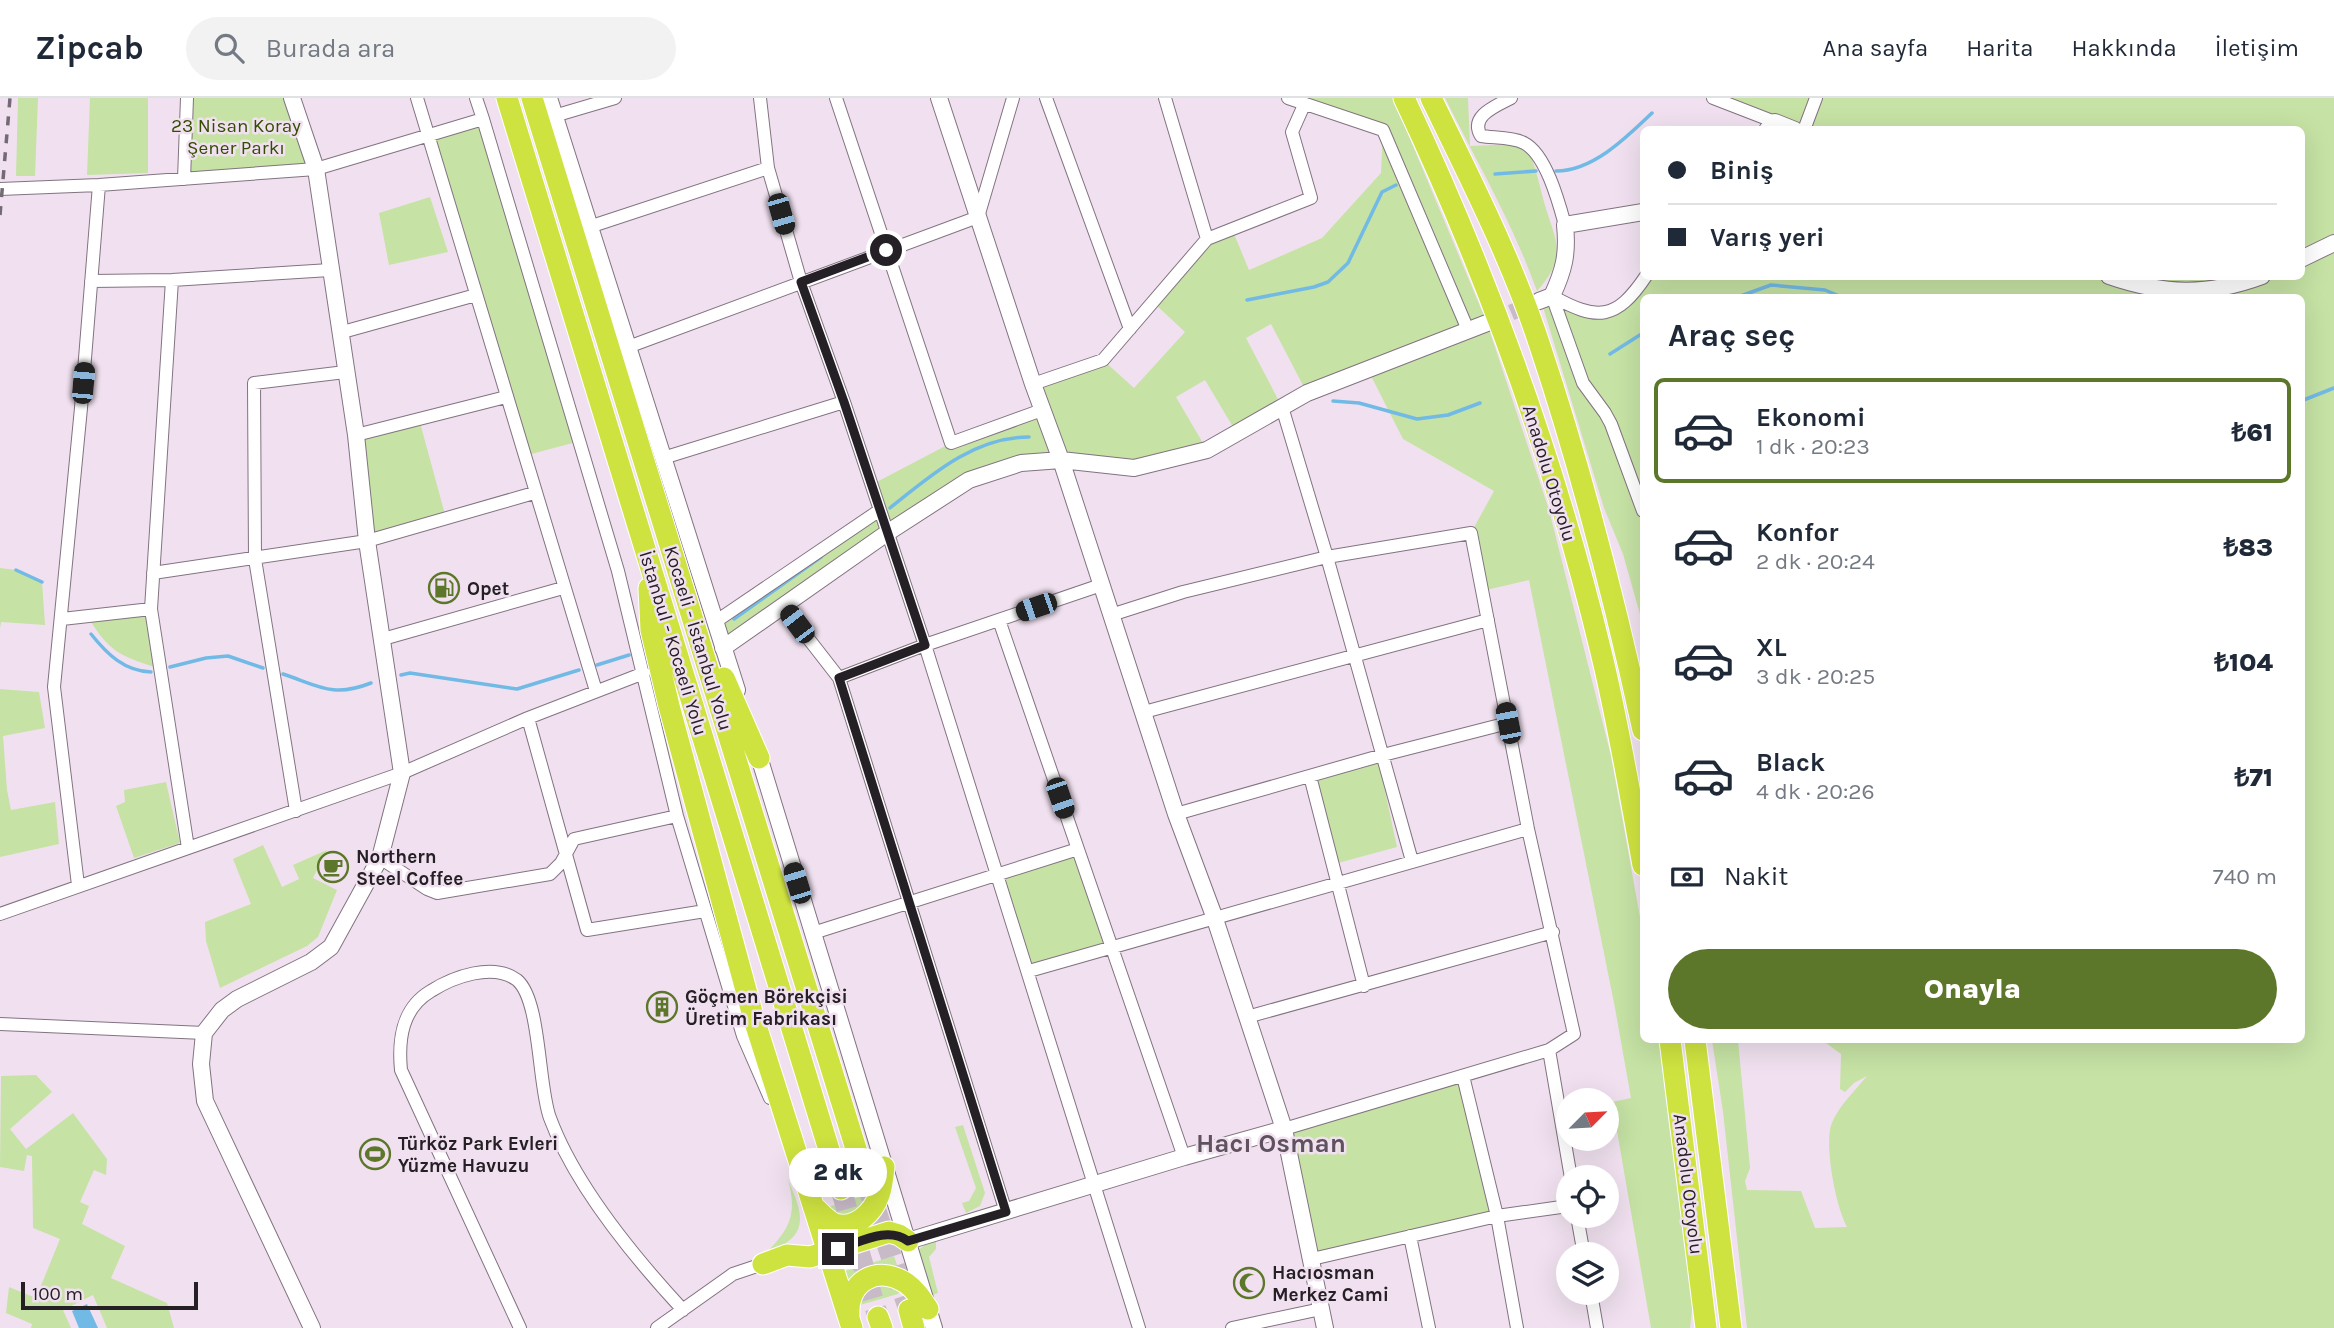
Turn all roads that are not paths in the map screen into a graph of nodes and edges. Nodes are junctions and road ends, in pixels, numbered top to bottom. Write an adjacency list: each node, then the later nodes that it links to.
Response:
1 (187, 98): 29 (street)
2 (292, 98): 28 (main road)
3 (417, 98): 26 (street)
4 (476, 98): 23 (street)
5 (507, 98): 69 (highway, İstanbul - Kocaeli Yolu)
6 (532, 98): 72 (highway, Kocaeli - İstanbul Yolu)
7 (549, 98): 22 (main road)
8 (615, 98): 22 (street)
9 (760, 98): 27 (street)
10 (836, 98): 38 (street)
11 (939, 98): 33 (main road)
12 (1013, 98): 33 (street)
13 (1046, 98): 50 (street)
14 (1165, 98): 36 (street)
15 (1288, 98): 21 (street)
16 (1404, 98): 103 (highway, Anadolu Otoyolu)
17 (1431, 98): 90 (highway, Anadolu Otoyolu)
18 (1510, 98): 34 (street)
19 (1713, 98): 24 (street)
20 (1816, 98): 25 (street)
21 (1303, 101): 36 (street); 51 (street)
22 (554, 116): 35 (main road)
23 (483, 120): 26 (street); 86 (street)
24 (1771, 126)
25 (1806, 126)
26 (429, 136): 28 (street); 47 (street)
27 (768, 168): 35 (street); 46 (street)
28 (316, 169): 29 (street); 40 (main road)
29 (184, 179): 30 (street)
30 (99, 185): 31 (street); 45 (street)
31 (0, 189)
32 (1640, 212): 34 (main road)
33 (978, 217): 38 (street); 55 (main road)
34 (1565, 225): 48 (main road)
35 (589, 227): 53 (main road)
36 (1207, 239): 50 (street)
37 (2334, 243): 39 (main road)
38 (886, 250): 46 (street); 59 (street)
39 (2305, 257)
40 (330, 270): 41 (street); 52 (main road)
41 (172, 280): 45 (street); 71 (street)
42 (1643, 280): 48 (street)
43 (2120, 280): 44 (main road)
44 (2252, 280)
45 (91, 281): 78 (street)
46 (801, 282): 53 (street); 57 (street)
47 (476, 295): 52 (street); 56 (street)
48 (1545, 299): 64 (street)
49 (1487, 323): 51 (main road)
50 (1130, 329): 55 (street)
51 (1468, 330): 58 (main road)
52 (339, 333): 54 (main road)
53 (628, 347): 61 (main road)
54 (345, 372): 60 (main road); 70 (street)
55 (1033, 384): 59 (main road)
56 (506, 397): 60 (street); 63 (street)
57 (844, 402): 61 (street); 65 (street)
58 (1282, 407): 62 (main road); 68 (street)
59 (1042, 410): 62 (main road)
60 (356, 435): 67 (main road)
61 (663, 458): 81 (main road)
62 (1061, 460): 66 (main road); 73 (main road)
63 (534, 493): 67 (street); 74 (street)
64 (1640, 503)
65 (880, 510): 66 (street); 81 (street)
66 (887, 533): 75 (main road); 83 (street)
67 (368, 541): 70 (street); 82 (main road)
68 (1327, 557): 77 (street); 80 (street); 85 (street)
69 (648, 558): 128 (highway); 133 (highway, İstanbul - Kocaeli Yolu)
70 (255, 559): 71 (street); 97 (street)
71 (153, 573): 76 (street)
72 (681, 580): 94 (highway); 131 (highway, Kocaeli - İstanbul Yolu)
73 (1101, 585): 77 (main road); 79 (street)
74 (563, 589): 82 (street); 88 (street)
75 (783, 606): 84 (main road); 87 (street)
76 (151, 609): 78 (street); 101 (street)
77 (1111, 615): 89 (main road)
78 (62, 619): 109 (street)
79 (999, 620): 83 (street); 102 (street)
80 (1488, 620): 85 (street); 92 (street)
81 (715, 622): 84 (main road)
82 (383, 639): 95 (main road)
83 (925, 645): 87 (street); 107 (street)
84 (723, 648): 94 (main road)
85 (1355, 657): 89 (street); 93 (street)
86 (644, 673): 88 (street); 99 (street)
87 (839, 678): 110 (street)
88 (596, 691): 91 (street)
89 (1143, 712): 98 (main road)
90 (1640, 717)
91 (528, 718): 95 (street); 104 (street)
92 (1508, 723): 93 (street); 100 (street)
93 (1383, 755): 96 (street); 106 (street)
94 (759, 758): 115 (main road)
95 (402, 773): 97 (street); 105 (main road)
96 (1310, 776): 98 (street); 108 (street)
97 (296, 811): 101 (street)
98 (1176, 814): 113 (main road)
99 (677, 816): 104 (street); 111 (street)
100 (1528, 829): 106 (street); 114 (street)
101 (188, 848): 109 (street)
102 (1078, 849): 107 (street); 116 (street)
103 (1640, 851)
104 (565, 852): 105 (street); 111 (street)
105 (380, 858): 121 (main road)
106 (1412, 861): 108 (street)
107 (998, 872): 110 (street); 117 (street)
108 (1339, 882): 113 (street); 118 (street)
109 (78, 885): 112 (street)
110 (909, 902): 115 (street); 136 (street)
111 (705, 911): 128 (street)
112 (0, 914)
113 (1214, 916): 116 (street); 119 (main road)
114 (1553, 932): 118 (street); 124 (street)
115 (813, 933): 130 (main road)
116 (1112, 947): 117 (street); 127 (street)
117 (1028, 971): 132 (street)
118 (1364, 986): 119 (street)
119 (1247, 1017): 126 (main road)
120 (0, 1024): 121 (street)
121 (204, 1032): 149 (main road)
122 (1670, 1043): 158 (highway, Anadolu Otoyolu)
123 (1695, 1043): 159 (highway, Anadolu Otoyolu)
124 (1549, 1050): 125 (street); 129 (street)
125 (1463, 1076): 126 (street); 137 (street)
126 (1284, 1129): 127 (main road); 141 (main road)
127 (1184, 1157): 132 (main road)
128 (799, 1159): 134 (highway)
129 (1568, 1165)
130 (884, 1167): 134 (highway); 139 (main road)
131 (865, 1178)
132 (1095, 1184): 136 (main road); 152 (street)
133 (841, 1189)
134 (813, 1206): 140 (highway); 142 (highway)
135 (1556, 1208): 137 (street)
136 (1006, 1212): 139 (main road)
137 (1497, 1216): 138 (street); 156 (street)
138 (1410, 1236): 141 (street); 155 (street)
139 (908, 1241): 142 (highway); 147 (main road)
140 (787, 1255): 142 (highway); 143 (highway)
141 (1312, 1259): 145 (main road)
142 (825, 1263): 143 (highway); 148 (highway)
143 (763, 1264): 146 (street)
144 (1593, 1305): 157 (street)
145 (1321, 1309): 153 (street); 154 (main road)
146 (683, 1310): 150 (street); 151 (street)
147 (921, 1319): 148 (highway)
148 (850, 1325)
149 (312, 1328)
150 (520, 1328)
151 (657, 1328)
152 (1139, 1328)
153 (1232, 1328)
154 (1325, 1328)
155 (1429, 1328)
156 (1517, 1328)
157 (1597, 1328)
158 (1706, 1328)
159 (1731, 1328)

